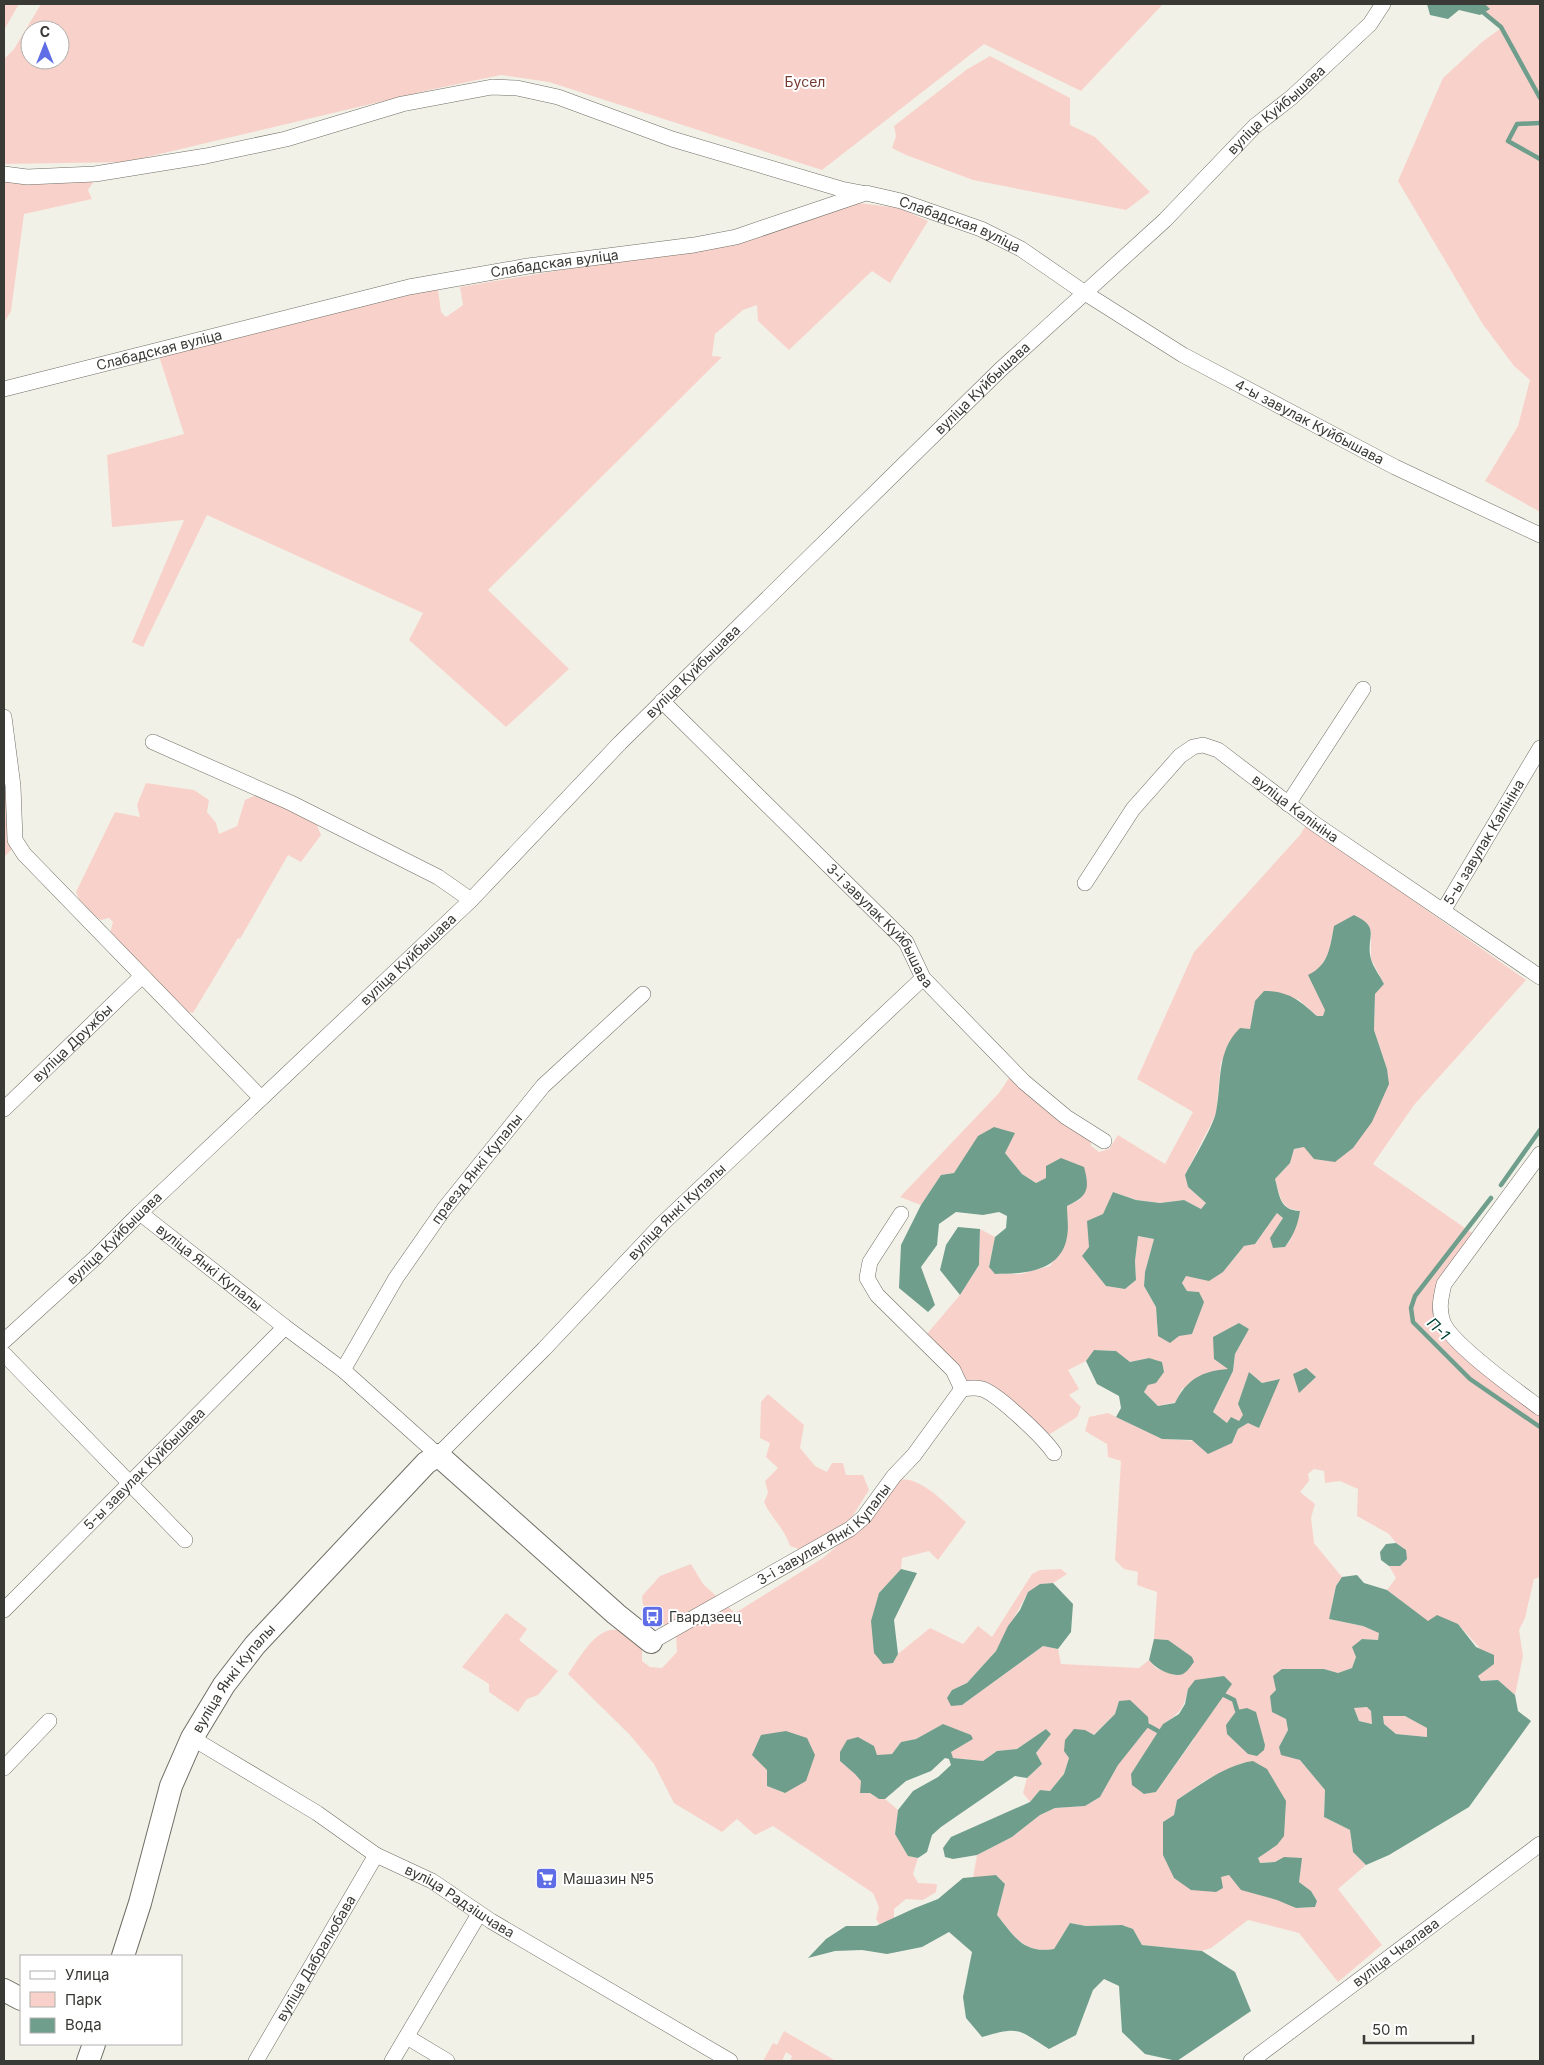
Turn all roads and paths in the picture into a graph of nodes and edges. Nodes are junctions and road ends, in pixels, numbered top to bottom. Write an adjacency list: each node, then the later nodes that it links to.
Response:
1 (1383, 4): 4 (street, вуліца Куйбышава)
2 (4, 174): 3 (street)
3 (866, 193): 4 (street, Слабадская вуліца); 5 (street, Слабадская вуліца)
4 (1086, 293): 6 (street, 4-ы завулак Куйбышава); 8 (street, вуліца Куйбышава)
5 (4, 389)
6 (1540, 535)
7 (1363, 689): 12 (street)
8 (662, 701): 14 (street, вуліца Куйбышава); 18 (street, 3-і завулак Куйбышава)
9 (4, 717): 16 (street)
10 (153, 742): 14 (street)
11 (1540, 748): 15 (street, 5-ы завулак Калініна)
12 (1288, 804): 13 (street, вуліца Калініна); 15 (street, вуліца Калініна)
13 (1085, 883)
14 (471, 900): 20 (street, вуліца Куйбышава)
15 (1443, 911): 17 (street, вуліца Калініна)
16 (142, 976): 20 (street); 21 (street, вуліца Дружбы)
17 (1540, 977)
18 (923, 978): 22 (street, 3-і завулак Куйбышава); 33 (street, вуліца Янкі Купалы)
19 (643, 994): 29 (street, праезд Янкі Купалы)
20 (261, 1098): 24 (street, вуліца Куйбышава)
21 (4, 1109)
22 (1104, 1141)
23 (1540, 1154): 31 (street)
24 (140, 1213): 26 (street, вуліца Янкі Купалы); 27 (street, вуліца Куйбышава)
25 (901, 1214): 30 (street)
26 (284, 1327): 29 (street, вуліца Янкі Купалы); 34 (street, 5-ы завулак Куйбышава)
27 (4, 1341)
28 (4, 1354): 34 (street)
29 (343, 1370): 33 (street, вуліца Янкі Купалы)
30 (962, 1389): 32 (street); 37 (street, 3-і завулак Янкі Купалы)
31 (1540, 1408)
32 (1054, 1453)
33 (438, 1455): 37 (street, вуліца Янкі Купалы); 39 (street, вуліца Янкі Купалы)
34 (130, 1484): 35 (street); 36 (street, 5-ы завулак Куйбышава)
35 (185, 1540)
36 (4, 1610)
37 (652, 1642)
38 (49, 1721): 40 (street)
39 (192, 1738): 42 (street, вуліца Радзішчава); 44 (street, вуліца Янкі Купалы)
40 (4, 1768)
41 (1540, 1844): 52 (street, вуліца Чкалава)
42 (376, 1855): 43 (street, вуліца Радзішчава); 48 (street, вуліца Дабралюбава)
43 (479, 1914): 47 (street); 51 (street, вуліца Радзішчава)
44 (123, 1955)
45 (4, 1990): 46 (street)
46 (20, 1998)
47 (407, 2037): 49 (street); 50 (street)
48 (256, 2061)
49 (392, 2061)
50 (447, 2061)
51 (730, 2061)
52 (1251, 2061)

